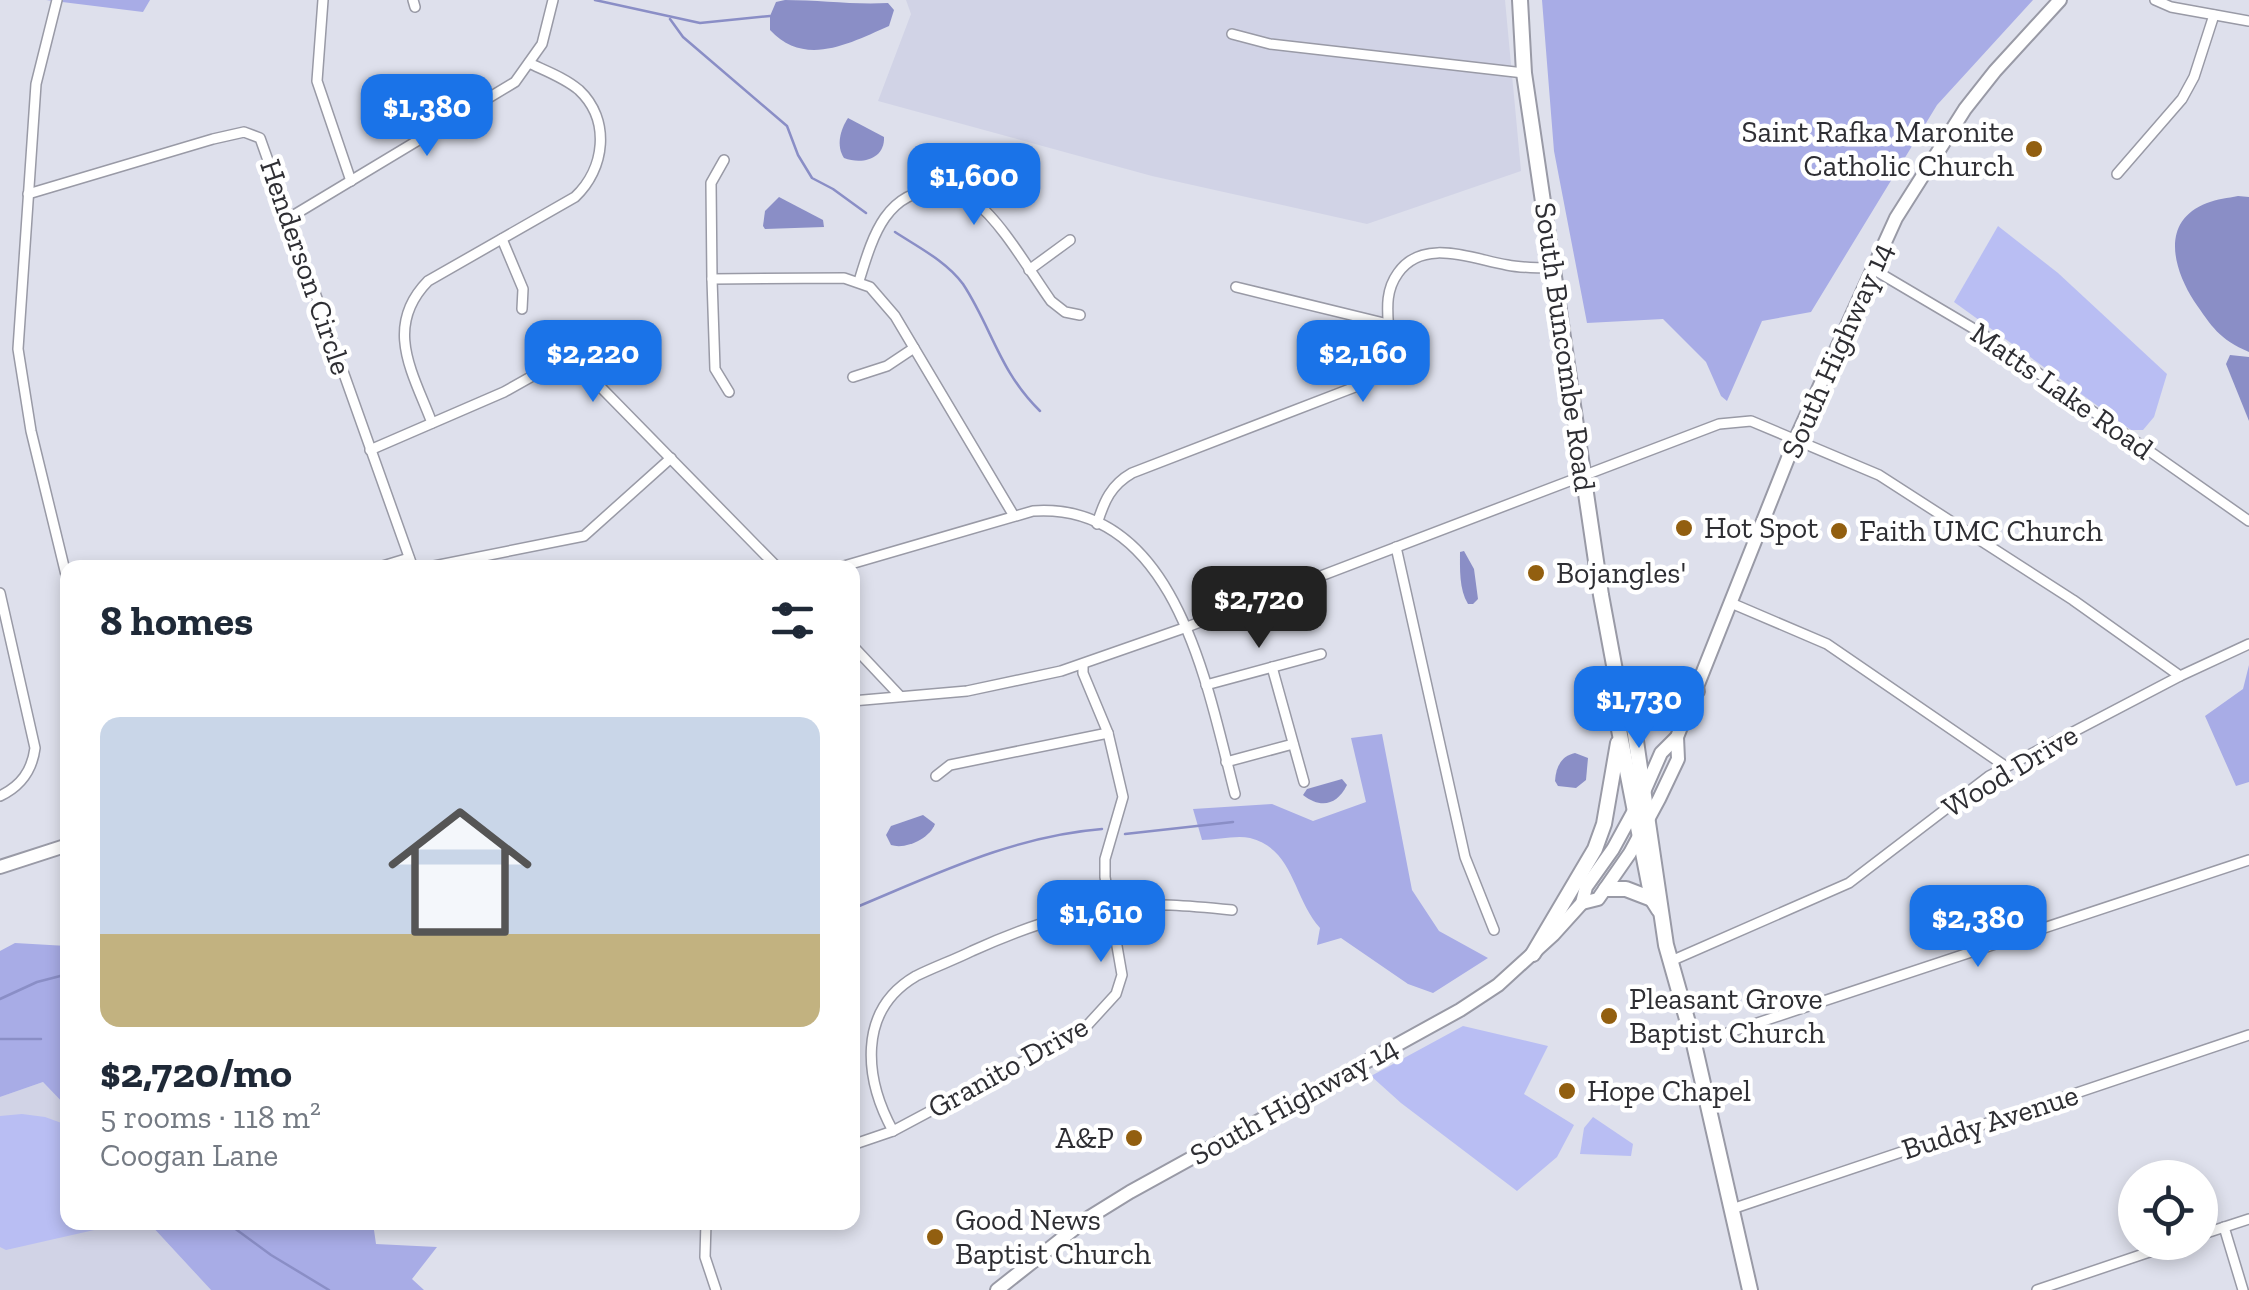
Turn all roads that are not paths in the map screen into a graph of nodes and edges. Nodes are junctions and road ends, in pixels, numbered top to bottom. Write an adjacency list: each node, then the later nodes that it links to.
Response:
1 (57, 0): 15 (street)
2 (323, 0): 14 (street)
3 (553, 0): 10 (street)
4 (1520, 0): 11 (main road, South Buncombe Road)
5 (2060, 0): 20 (main road, South Highway 14)
6 (2155, 0): 7 (street)
7 (2214, 15): 8 (street); 13 (street)
8 (2249, 21)
9 (1232, 34): 11 (street)
10 (529, 63): 14 (street); 17 (street)
11 (1524, 73): 19 (main road, South Buncombe Road)
12 (724, 160): 22 (street)
13 (2117, 174)
14 (352, 180): 16 (street)
15 (28, 194): 16 (street, Henderson Circle); 40 (street)
16 (289, 218): 33 (street, Henderson Circle)
17 (502, 240): 25 (street); 31 (street)
18 (1070, 240): 21 (street)
19 (1553, 268): 27 (street); 35 (main road, South Buncombe Road)
20 (1871, 268): 32 (main road, South Highway 14); 37 (street, Matts Lake Road)
21 (1029, 270): 23 (street); 26 (street)
22 (712, 279): 23 (street); 30 (street)
23 (859, 281): 28 (street)
24 (1236, 287): 27 (street)
25 (522, 309)
26 (1080, 315)
27 (1388, 324): 38 (street)
28 (914, 348): 29 (street); 36 (street)
29 (853, 377)
30 (729, 392)
31 (432, 423): 33 (street); 34 (street)
32 (1796, 438): 35 (street); 46 (main road, South Highway 14); 53 (street)
33 (370, 450): 41 (street, Henderson Circle)
34 (672, 458): 42 (street); 43 (street)
35 (1583, 475): 39 (street); 56 (main road, South Buncombe Road)
36 (1014, 516): 38 (street); 44 (street)
37 (2249, 521)
38 (1097, 524): 47 (street)
39 (1396, 547): 47 (street); 82 (street)
40 (63, 560)
41 (410, 560)
42 (464, 560)
43 (770, 560)
44 (860, 561)
45 (0, 592): 70 (street)
46 (1731, 603): 55 (main road, South Highway 14); 65 (street)
47 (1186, 627): 51 (street); 54 (street)
48 (2249, 644): 53 (street, Wood Drive)
49 (860, 654): 57 (street)
50 (1321, 654): 52 (street)
51 (1083, 664): 57 (street); 61 (street, Granito Drive)
52 (1272, 667): 54 (street); 63 (street)
53 (2180, 676): 65 (street, Wood Drive)
54 (1206, 685): 64 (street)
55 (1697, 691): 59 (main road); 62 (main road, South Highway 14)
56 (1619, 692): 59 (main road, South Buncombe Road); 60 (main road, South Buncombe Road)
57 (900, 696): 58 (street)
58 (860, 699)
59 (1631, 707): 69 (main road, South Buncombe Road)
60 (1620, 732): 71 (main road, South Buncombe Road); 83 (main road)
61 (1108, 733): 66 (street); 80 (street, Granito Drive)
62 (1677, 737): 69 (main road, South Highway 14); 72 (main road, South Highway 14)
63 (1293, 744): 64 (street); 67 (street)
64 (1226, 762): 68 (street)
65 (2006, 766): 84 (street, Wood Drive)
66 (936, 776)
67 (1304, 782)
68 (1234, 794)
69 (1643, 794): 71 (main road, South Highway 14); 72 (main road, South Buncombe Road)
70 (0, 796)
71 (1635, 809): 73 (main road, South Buncombe Road); 78 (main road, South Highway 14)
72 (1648, 820): 73 (main road, South Highway 14); 79 (main road, South Buncombe Road)
73 (1640, 836): 77 (main road, South Highway 14); 79 (main road, South Buncombe Road)
74 (60, 847): 76 (main road)
75 (2249, 860): 86 (street)
76 (0, 866)
77 (1606, 889): 78 (main road, South Highway 14); 79 (main road)
78 (1582, 903): 83 (main road, South Highway 14)
79 (1656, 904): 84 (main road, South Buncombe Road)
80 (1110, 907): 81 (street); 87 (street, Granito Drive); 87 (street)
81 (1232, 910)
82 (1494, 930)
83 (1532, 954): 96 (main road, South Highway 14)
84 (1671, 961): 86 (main road, South Buncombe Road)
85 (2249, 1036): 89 (street, Buddy Avenue)
86 (1694, 1044): 89 (main road, South Buncombe Road)
87 (893, 1131): 88 (street, Granito Drive)
88 (860, 1142)
89 (1732, 1209): 97 (main road, South Buncombe Road)
90 (2249, 1219): 91 (street)
91 (2224, 1227): 92 (street); 99 (street)
92 (2218, 1229)
93 (706, 1230): 95 (street)
94 (2126, 1260): 98 (street)
95 (716, 1290)
96 (997, 1290)
97 (1750, 1290)
98 (2037, 1290)
99 (2242, 1290)

